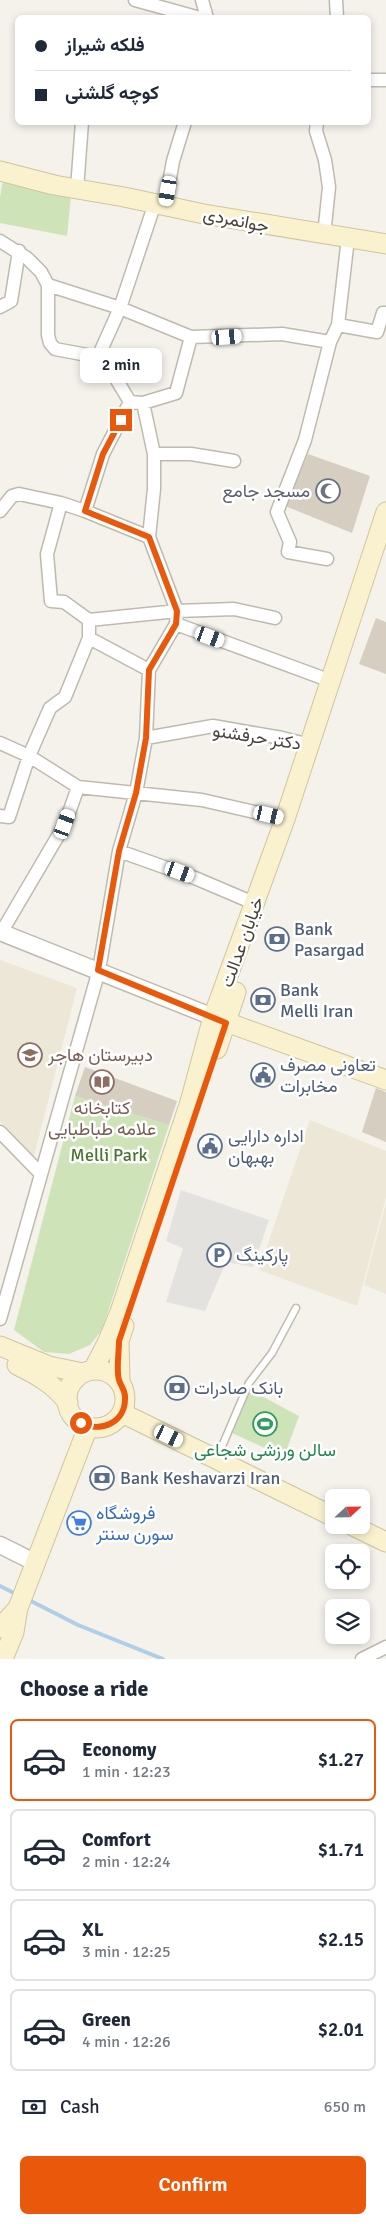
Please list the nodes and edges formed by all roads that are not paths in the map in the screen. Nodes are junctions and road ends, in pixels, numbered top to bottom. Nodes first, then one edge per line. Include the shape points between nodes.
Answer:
1 (135, 0) edge
2 (202, 0) edge
3 (336, 0) edge
4 (189, 15) edge
5 (206, 15) edge
6 (337, 15) edge
7 (371, 80) edge
8 (386, 80) edge
9 (82, 125) edge
10 (184, 125) edge
11 (317, 125) edge
12 (0, 171) edge
13 (76, 189) junction
14 (160, 204) junction
15 (324, 235) junction
16 (348, 238) junction
17 (0, 241) edge
18 (386, 244) edge
19 (19, 251) junction
20 (48, 286) junction
21 (0, 307) edge
22 (120, 308) junction
23 (386, 313) edge
24 (338, 325) junction
25 (191, 337) junction
26 (330, 342) junction
27 (98, 357) junction
28 (130, 402) junction
29 (143, 403) junction
30 (154, 454) junction
31 (234, 462) dead end
32 (61, 503) junction
33 (0, 510) edge
34 (85, 511) junction
35 (386, 512) edge
36 (149, 537) junction
37 (386, 550) edge
38 (327, 559) dead end
39 (177, 611) junction
40 (275, 618) dead end
41 (89, 620) junction
42 (176, 624) junction
43 (89, 638) junction
44 (149, 670) junction
45 (331, 681) junction
46 (146, 738) junction
47 (0, 743) edge
48 (310, 745) junction
49 (29, 756) junction
50 (78, 787) junction
51 (136, 793) junction
52 (0, 816) edge
53 (285, 819) junction
54 (119, 851) junction
55 (256, 904) junction
56 (1, 933) edge
57 (98, 970) junction
58 (220, 1020) junction
59 (386, 1080) edge
60 (0, 1132) edge
61 (41, 1174) junction
62 (296, 1308) dead end
63 (0, 1319) edge
64 (0, 1346) edge
65 (0, 1356) edge
66 (88, 1371) junction
67 (120, 1381) junction
68 (68, 1403) junction
69 (122, 1413) junction
70 (88, 1427) junction
71 (216, 1459) junction
72 (325, 1512) edge
73 (370, 1534) edge
74 (386, 1542) edge
75 (0, 1545) edge
76 (36, 1563) junction
77 (18, 1608) junction
78 (0, 1628) edge
79 (386, 1646) edge
80 (3, 1659) edge
81 (362, 1659) edge

1 - 4 street
2 - 5 street
3 - 6 street
7 - 8 street
9 - 13 street
10 - 14 street
11 - 15 street via 329,187
12 - 13 main road, جوانمردی
13 - 14 main road, جوانمردی
14 - 15 main road, جوانمردی
14 - 22 street
15 - 16 main road, جوانمردی
16 - 18 main road, جوانمردی
16 - 24 street
17 - 19 street
19 - 20 street via 41,272
19 - 21 street via 11,301
20 - 22 street
20 - 27 street via 50,343 55,349
22 - 25 street
22 - 27 street
23 - 24 street via 383,313 376,332
24 - 26 street
25 - 26 street via 282,334
25 - 29 street via 176,393
26 - 38 street via 305,440 277,512 290,542 288,552
27 - 28 street via 109,367
28 - 29 street
28 - 34 street via 103,454
29 - 30 street
30 - 31 street via 190,454
30 - 36 street
32 - 33 street via 19,494 12,496
32 - 34 street
32 - 41 street via 47,554 51,601 64,602
34 - 36 street
35 - 45 main road, خیابان عدالت
36 - 39 street
37 - 58 main road, خیابان عدالت
39 - 40 street via 234,609
39 - 41 street
39 - 42 street
41 - 43 street
42 - 44 street
42 - 45 street
43 - 44 street
43 - 49 street via 65,697 50,708
44 - 46 street
45 - 48 main road, خیابان عدالت
46 - 48 street, دکتر حرفشنو via 213,726
46 - 51 street
47 - 49 street
48 - 53 main road, خیابان عدالت
49 - 50 street
49 - 52 street via 9,817
50 - 51 street
50 - 56 street via 65,824
51 - 53 street via 202,800
51 - 54 street
53 - 55 main road, خیابان عدالت
54 - 55 street
54 - 57 street
55 - 58 main road, خیابان عدالت
56 - 57 street
57 - 58 street
57 - 61 street
58 - 59 main road
58 - 66 main road, خیابان عدالت via 123,1302 108,1341
58 - 67 main road, خیابان عدالت via 119,1341
60 - 61 street
61 - 63 street
62 - 71 lane via 272,1353 249,1384
64 - 66 main road via 49,1366
65 - 68 main road via 43,1379
66 - 67 main road via 108,1372
66 - 68 main road via 69,1389
67 - 69 main road via 126,1396
68 - 70 main road via 74,1418
69 - 70 main road via 108,1426
69 - 71 main road
70 - 76 main road
71 - 72 main road
73 - 74 main road
75 - 76 street
76 - 77 main road
77 - 78 main road
77 - 80 main road via 14,1632
79 - 81 street

